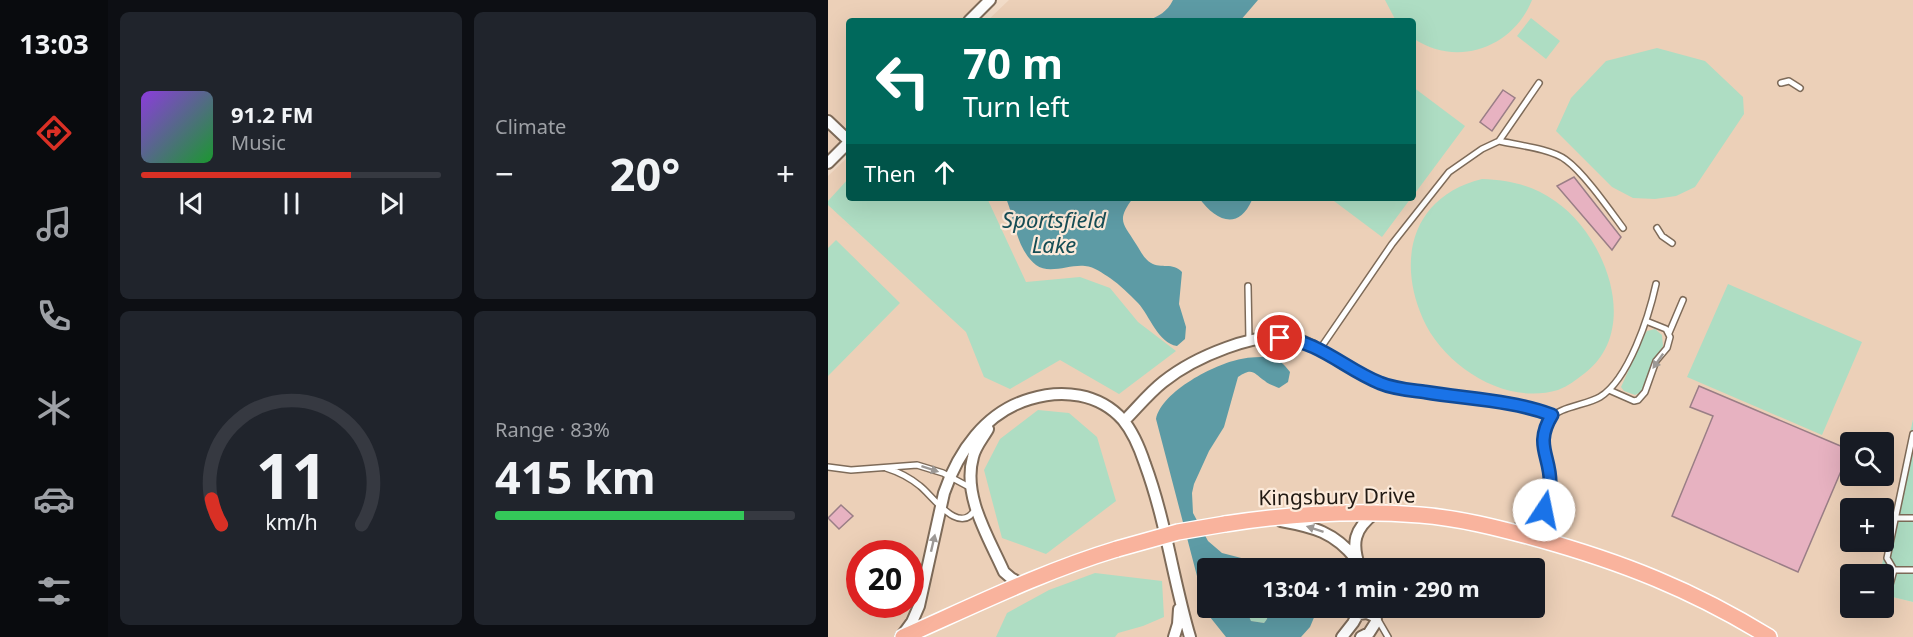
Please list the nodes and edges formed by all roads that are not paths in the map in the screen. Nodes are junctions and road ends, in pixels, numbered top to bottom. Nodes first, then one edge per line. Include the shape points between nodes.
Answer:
1 (990, 0) edge
2 (972, 18) edge
3 (1539, 83) dead end
4 (1781, 83) dead end
5 (1800, 88) dead end
6 (828, 121) edge
7 (846, 138) edge
8 (1499, 141) junction
9 (846, 144) edge
10 (828, 163) edge
11 (1623, 228) dead end
12 (1657, 228) dead end
13 (1672, 243) dead end
14 (1656, 284) dead end
15 (1248, 286) dead end
16 (1683, 300) dead end
17 (1646, 321) junction
18 (1669, 333) junction
19 (1249, 341) junction
20 (1317, 348) junction
21 (1609, 390) junction
22 (1007, 409) junction
23 (1552, 415) junction
24 (1124, 421) junction
25 (1913, 434) edge
26 (828, 467) edge
27 (885, 467) junction
28 (950, 477) junction
29 (1550, 487) junction
30 (971, 488) junction
31 (976, 507) junction
32 (941, 509) junction
33 (1376, 513) junction
34 (1264, 518) junction
35 (1895, 518) junction
36 (1913, 518) edge
37 (1485, 526) junction
38 (1552, 543) junction
39 (1354, 558) edge
40 (1358, 558) edge
41 (1890, 564) edge
42 (1894, 570) edge
43 (1913, 570) edge
44 (1023, 585) junction
45 (1179, 600) junction
46 (1355, 618) edge
47 (1361, 618) edge
48 (1376, 618) edge
49 (1378, 618) edge
50 (1369, 636) edge
51 (902, 637) edge
52 (1174, 637) edge
53 (1190, 637) edge
54 (1342, 637) edge
55 (1388, 637) edge
56 (1769, 637) edge

1 - 2 street
3 - 8 lane
4 - 5 lane via 1789,81
6 - 7 street
8 - 11 lane via 1566,159
8 - 20 lane via 1449,172
9 - 10 street
12 - 13 lane
14 - 17 lane
15 - 19 lane
16 - 18 lane
17 - 18 lane
17 - 21 lane via 1623,372
18 -> 21 lane via 1670,342 1656,361 1645,392 1638,400
19 - 20 street via 1295,339
19 - 24 street via 1177,372
20 - 23 lane via 1381,384 1532,408
21 - 23 lane
22 - 24 street via 1029,399 1075,394 1105,405
22 - 28 street via 987,421
22 - 30 street via 990,427 974,454
23 - 29 lane via 1543,441
24 - 45 street via 1139,447 1159,505
25 - 35 lane
26 - 27 lane
27 -> 28 lane via 918,465
27 - 32 lane via 917,483
28 - 30 lane
28 - 32 street
29 - 37 lane via 1541,519 1535,526
29 - 38 lane via 1545,528
30 - 31 street
31 - 32 lane via 967,517 950,515
31 - 44 street via 1004,572
51 -> 32 street via 919,606
33 - 34 main road, Kingsbury Drive
33 - 37 main road, Kingsbury Drive via 1421,515
33 - 40 street via 1358,530
39 -> 34 street via 1349,549 1327,533
34 - 44 main road, Kingsbury Drive, bridge via 1178,532 1091,557
35 - 36 lane
35 - 41 lane via 1887,558
37 - 38 main road, Kingsbury Drive
38 - 56 main road, Kingsbury Drive via 1616,562 1669,584
42 - 43 lane
44 - 51 main road, Kingsbury Drive
45 - 52 street
45 - 53 street
46 - 54 street
47 - 50 street
48 - 50 street
49 - 55 lane

